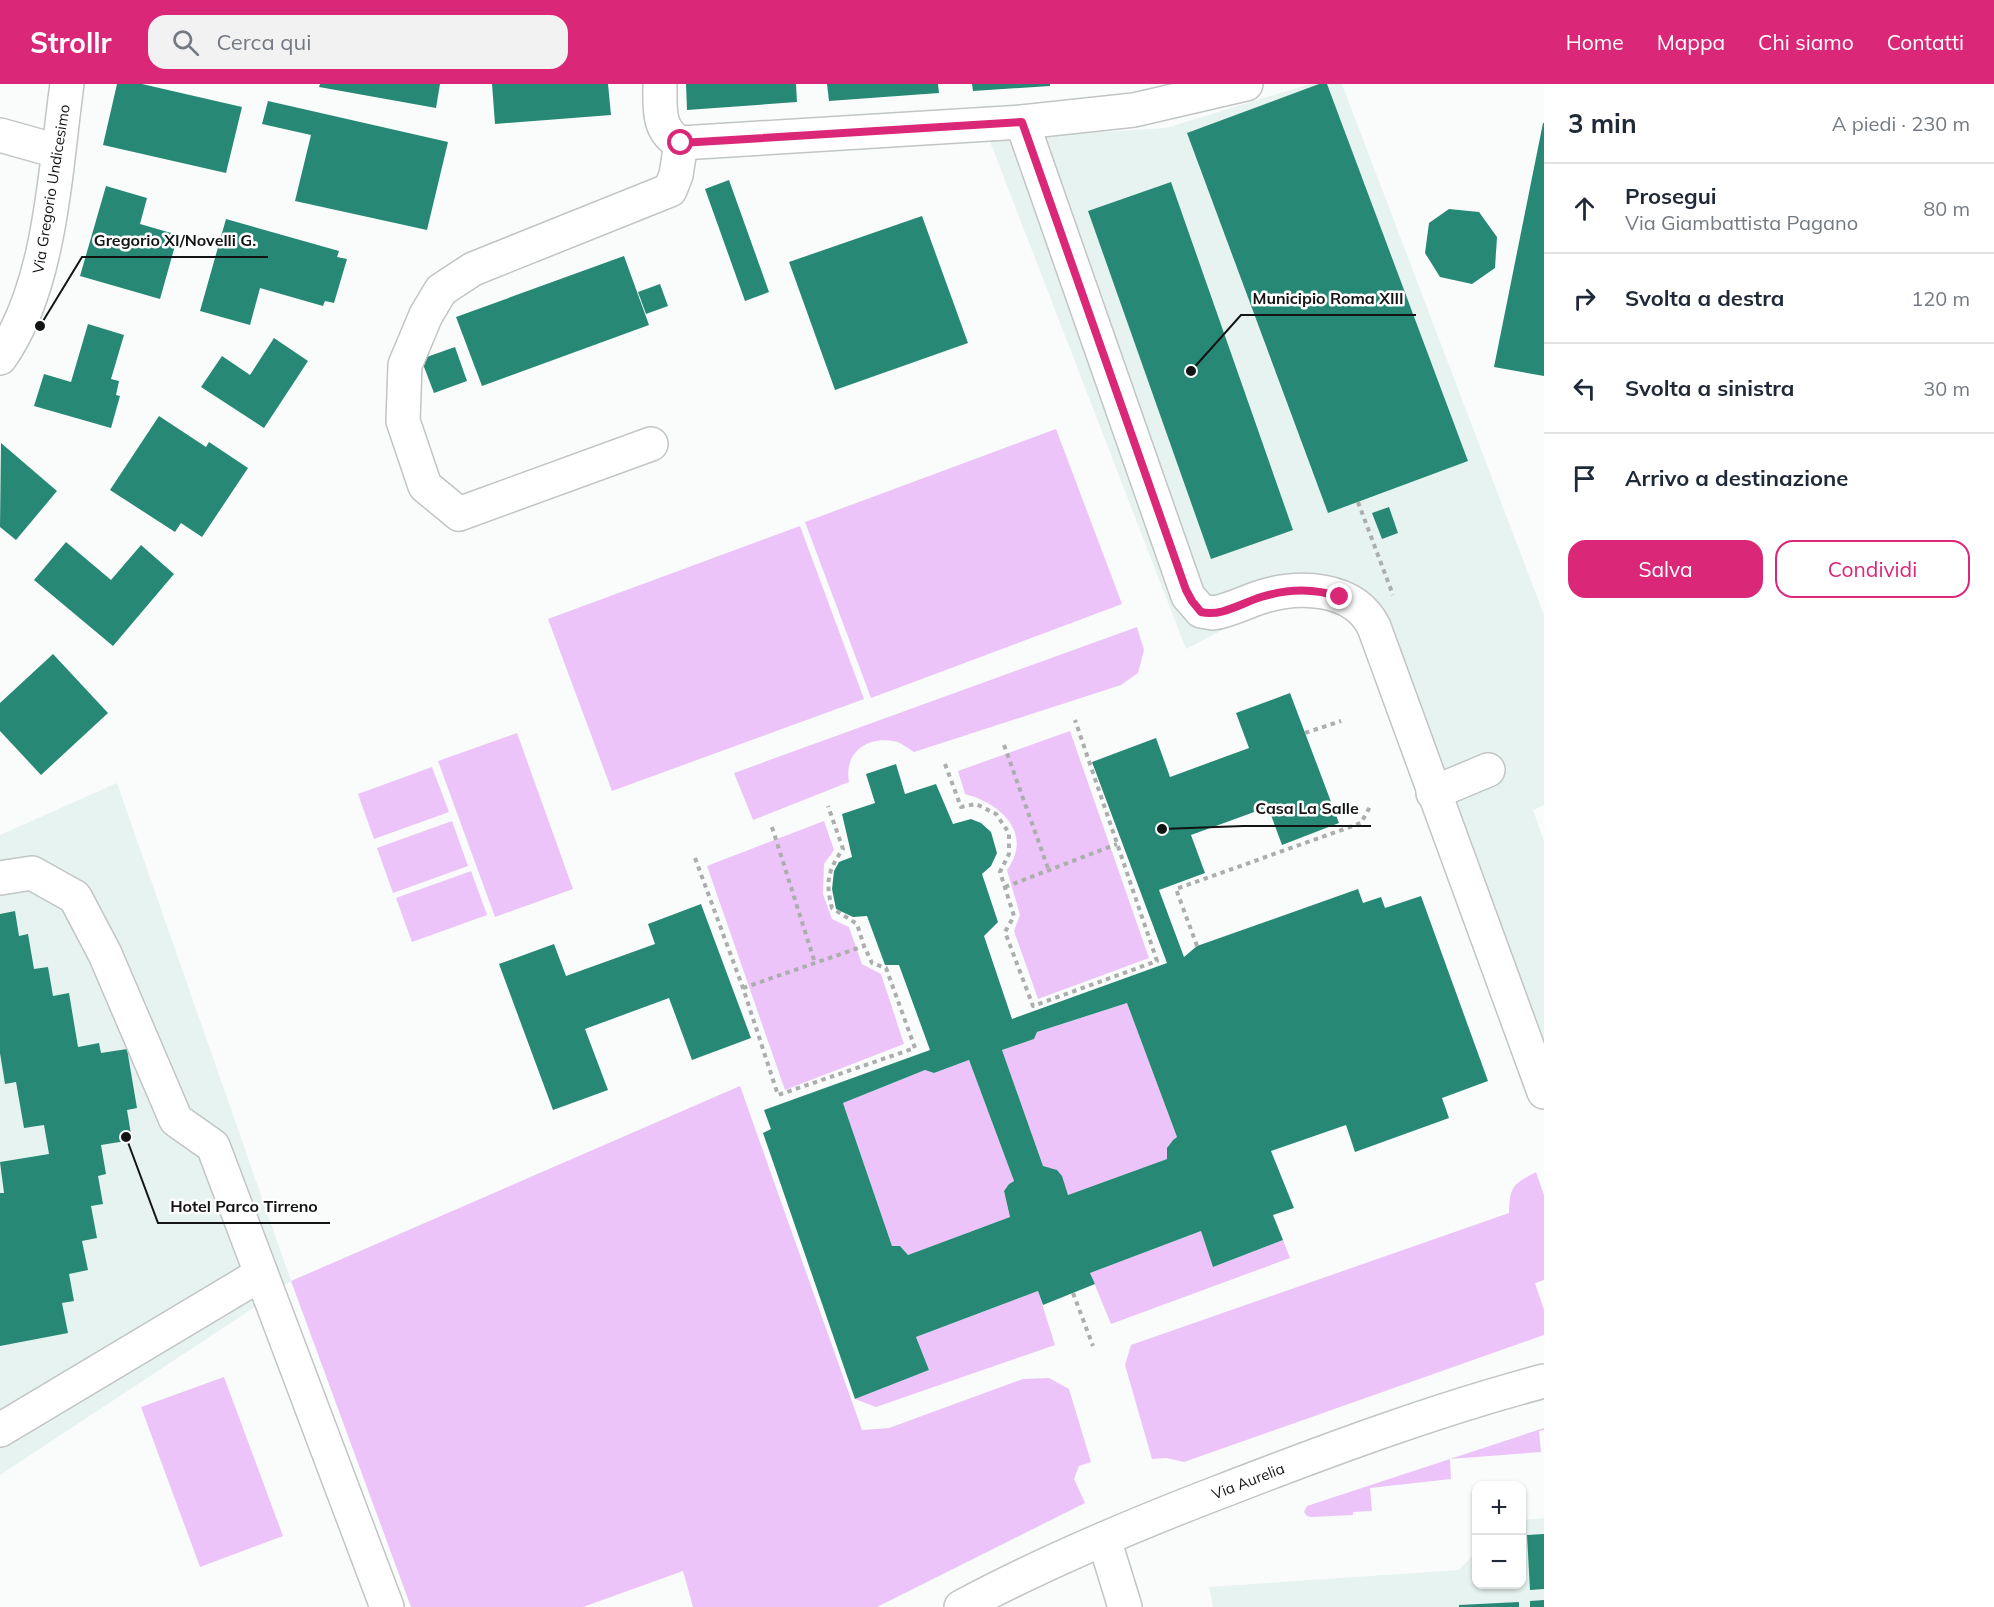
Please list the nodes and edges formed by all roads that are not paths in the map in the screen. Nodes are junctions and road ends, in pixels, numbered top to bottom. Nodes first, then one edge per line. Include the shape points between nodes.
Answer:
1 (67, 84) edge
2 (660, 84) edge
3 (1246, 84) edge
4 (1132, 97) edge
5 (1022, 122) junction
6 (0, 135) edge
7 (681, 143) junction
8 (57, 151) junction
9 (0, 358) edge
10 (651, 444) dead end
11 (1488, 770) dead end
12 (1433, 793) junction
13 (0, 878) edge
14 (1544, 1092) edge
15 (261, 1274) junction
16 (1544, 1381) edge
17 (0, 1430) edge
18 (1104, 1539) junction
19 (387, 1607) edge
20 (962, 1607) edge
21 (1125, 1607) edge

1 - 8 street, Via Gregorio Undicesimo
2 - 7 street via 663,124 672,139
3 - 4 street
4 - 5 street
5 - 7 street
5 - 12 street via 1192,601 1201,612 1213,613 1271,594 1308,590 1333,594 1356,606 1374,627
6 - 8 street
7 - 10 street via 670,190 472,269 441,290 405,365 404,421 425,486 459,514
8 - 9 street, Via Gregorio Undicesimo via 37,279 17,329
11 - 12 street
12 - 14 street
13 - 15 street via 32,873 75,897 105,954 176,1120 213,1146
15 - 17 street
15 - 19 street
16 - 18 street, Via Aurelia via 1343,1445
18 - 20 street, Via Aurelia
18 - 21 street

